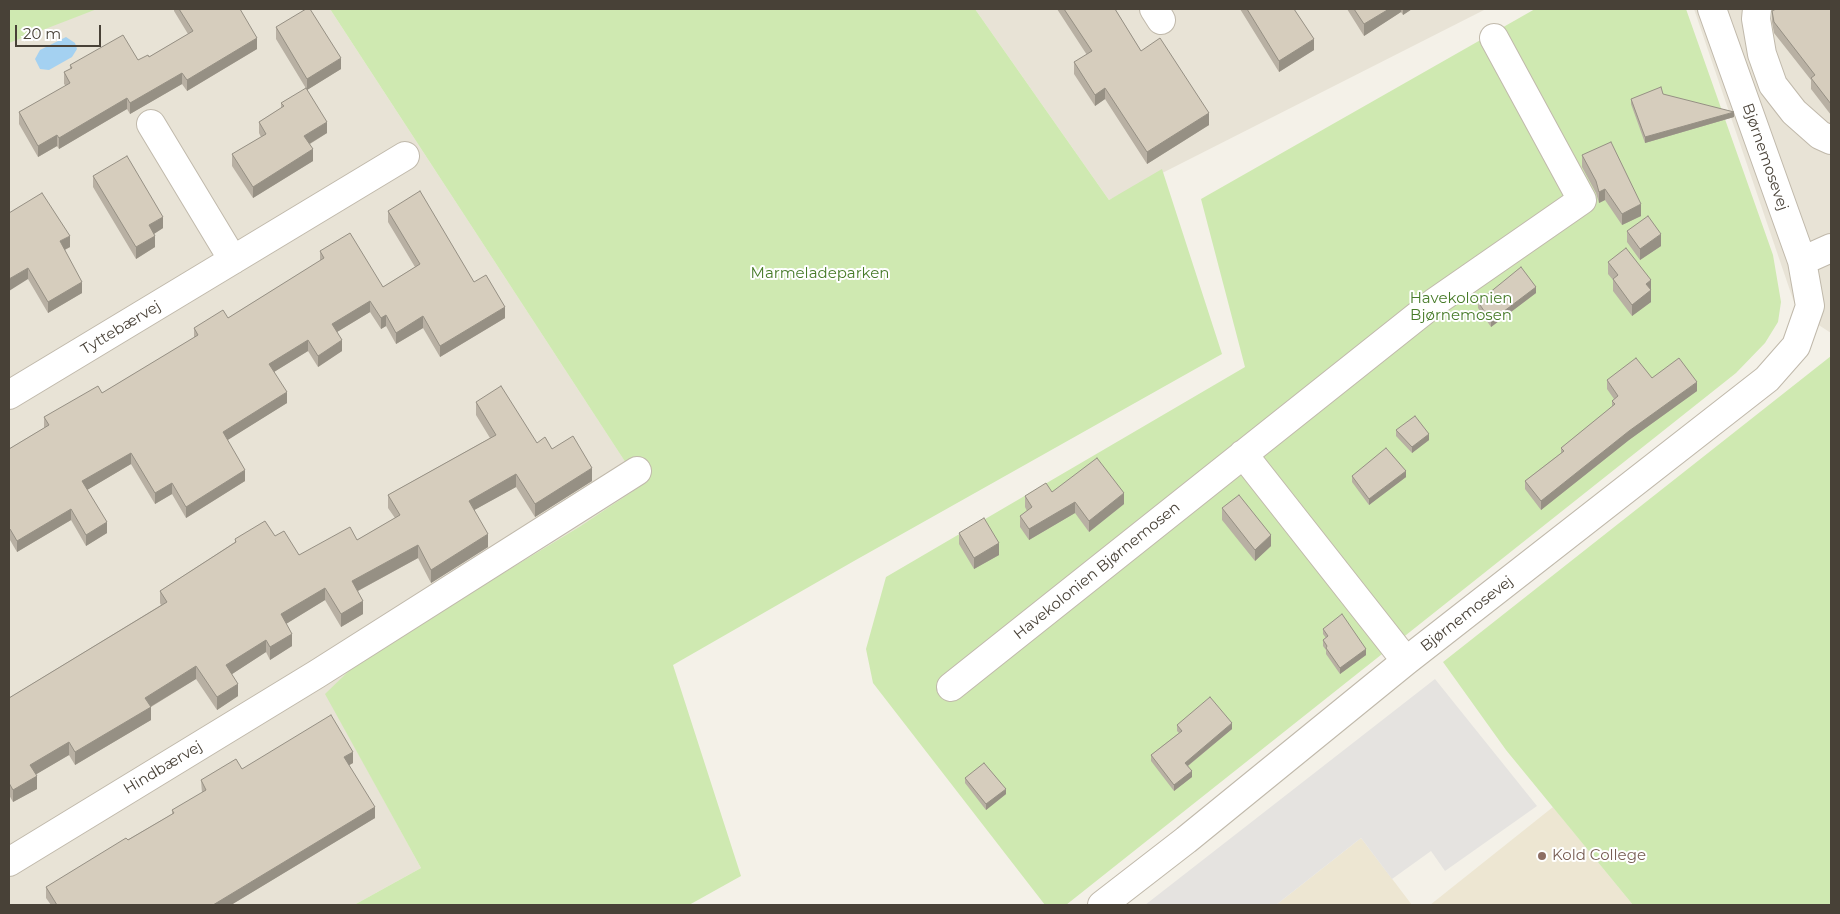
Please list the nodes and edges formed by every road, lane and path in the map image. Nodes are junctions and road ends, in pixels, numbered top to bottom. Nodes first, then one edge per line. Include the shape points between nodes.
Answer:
1 (1712, 9) edge
2 (1757, 9) edge
3 (1494, 38) dead end
4 (151, 124) dead end
5 (1831, 140) edge
6 (405, 156) dead end
7 (1831, 248) edge
8 (232, 260) junction
9 (1802, 261) junction
10 (1820, 310) edge
11 (9, 395) edge
12 (1243, 454) junction
13 (637, 472) dead end
14 (1406, 661) junction
15 (951, 687) dead end
16 (9, 862) edge
17 (1102, 905) edge

1 - 9 street, Bjørnemosevej
2 - 5 street via 1762,54 1773,84 1794,112
3 - 12 street, Havekolonien Bjørnemosen via 1582,200 1435,302
4 - 8 street
6 - 8 street, Tyttebærvej
7 - 9 street
8 - 11 street, Tyttebærvej
9 - 10 street, Bjørnemosevej
10 - 14 street, Bjørnemosevej via 1796,346 1767,379
12 - 14 street
12 - 15 street, Havekolonien Bjørnemosen
13 - 16 street, Hindbærvej via 317,674
14 - 17 street, Bjørnemosevej

